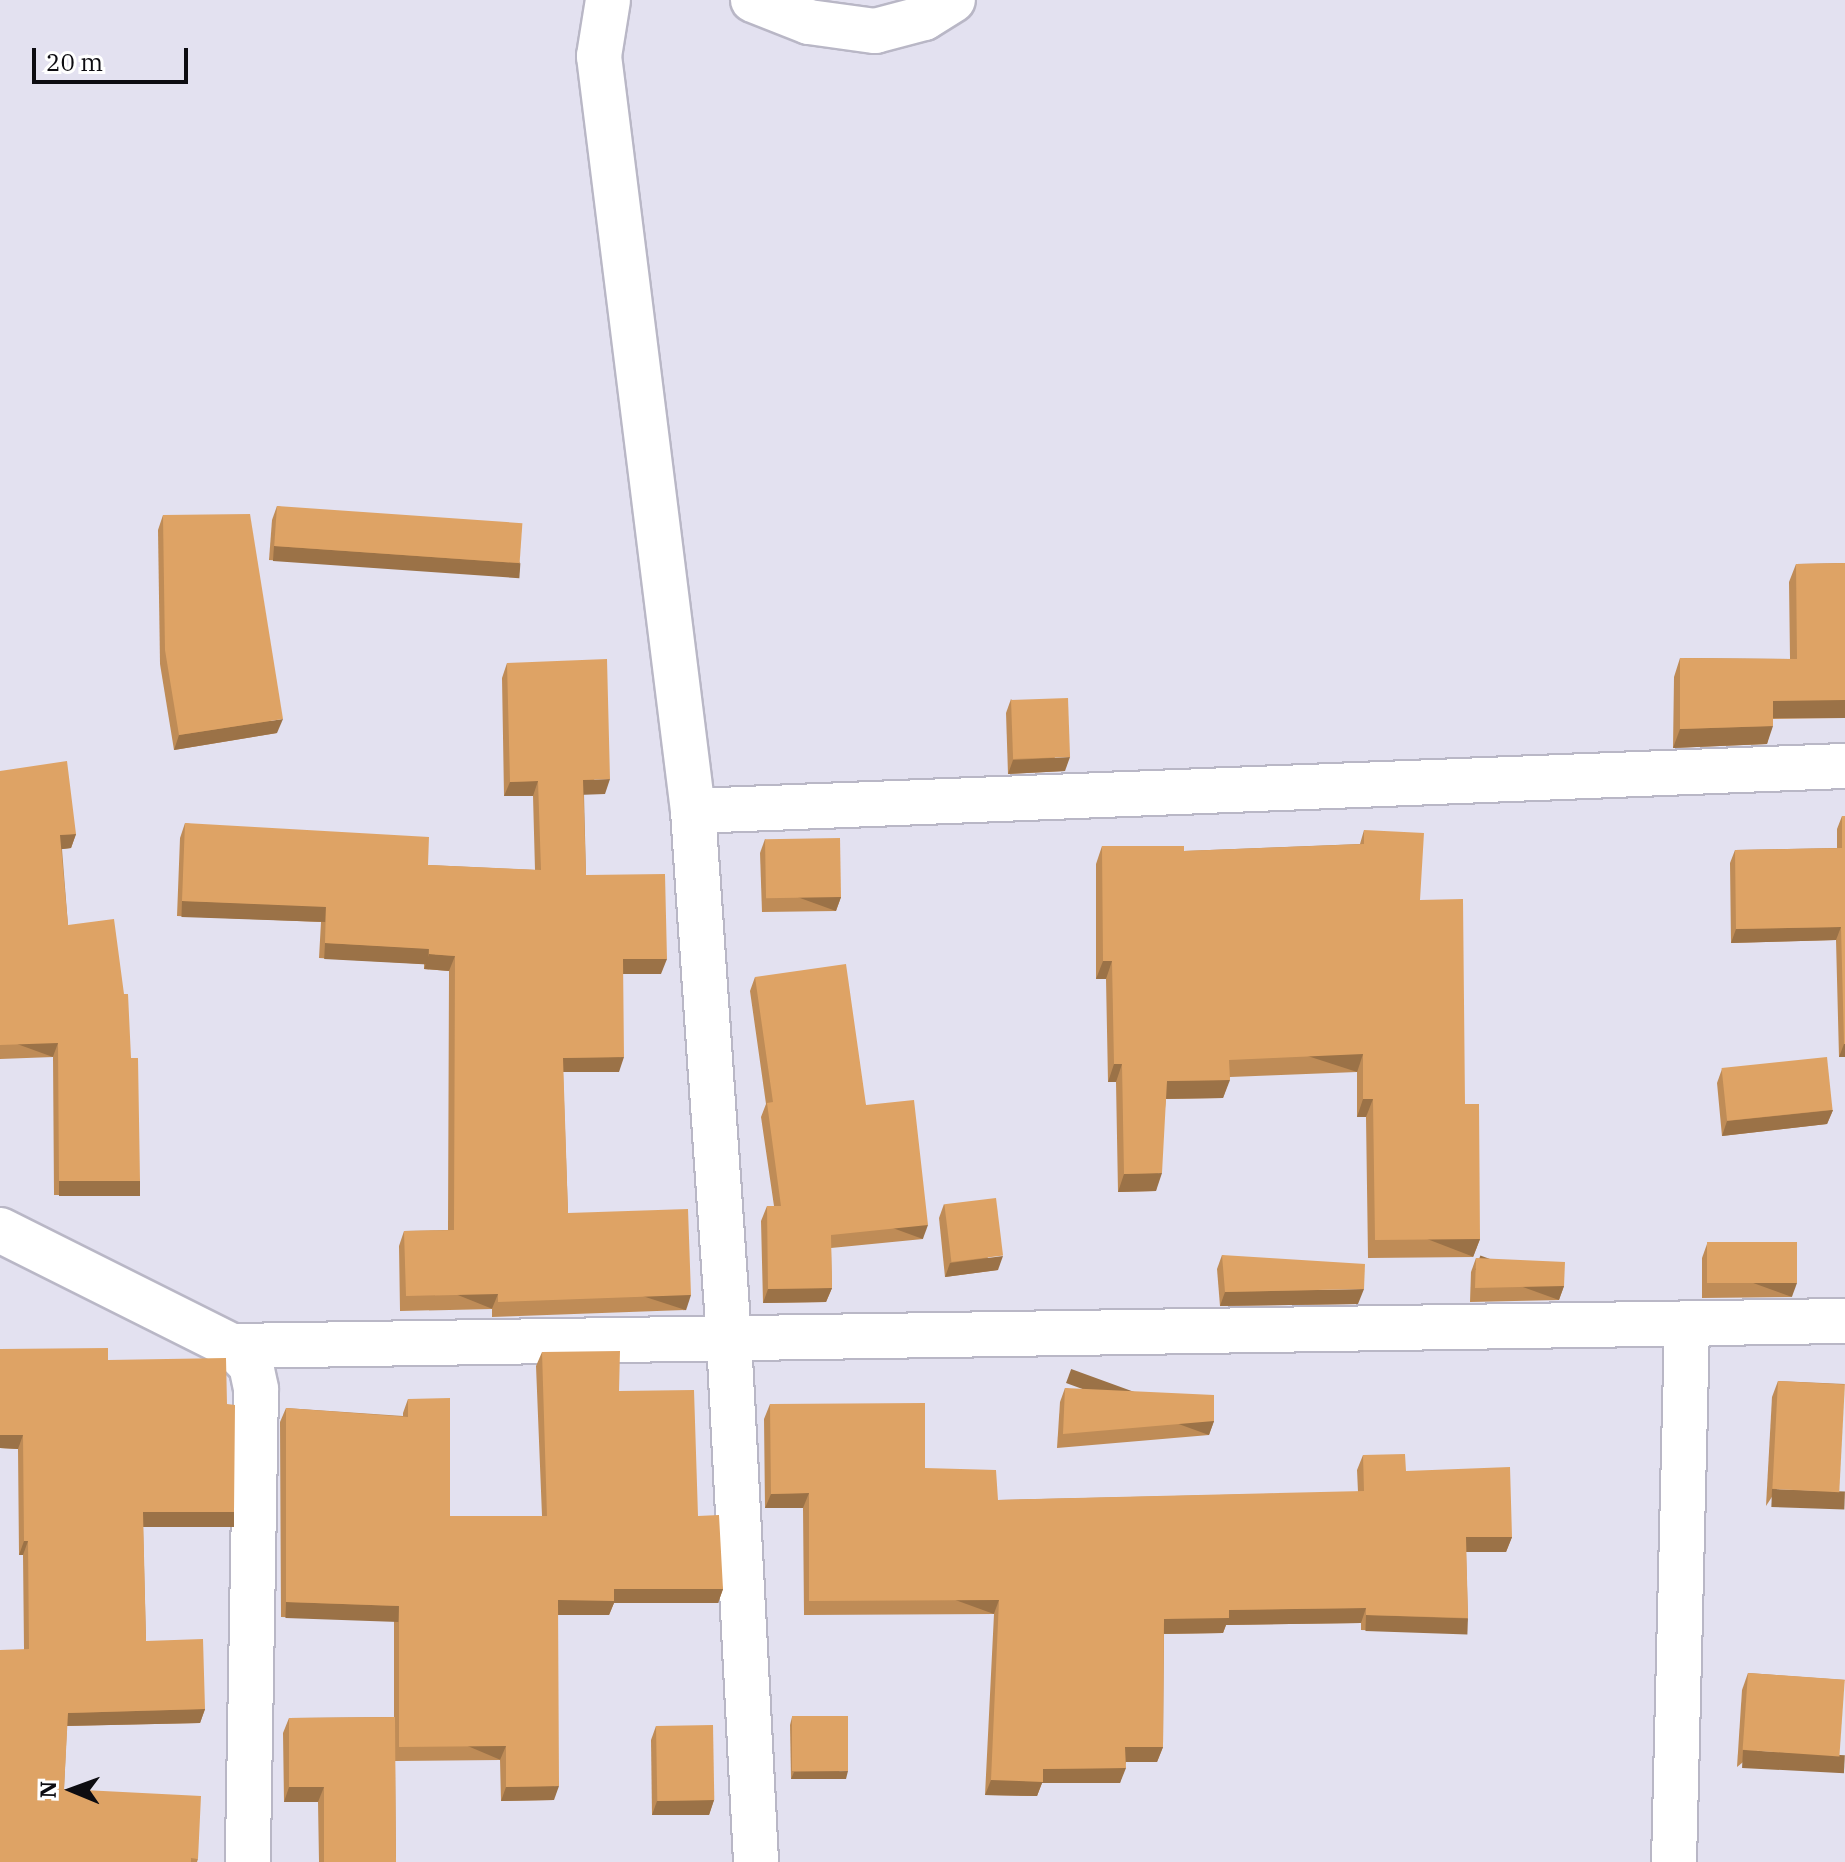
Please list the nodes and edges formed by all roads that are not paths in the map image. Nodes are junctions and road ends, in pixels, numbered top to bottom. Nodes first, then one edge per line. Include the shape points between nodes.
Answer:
1 (608, 0) edge
2 (753, 0) edge
3 (953, 0) edge
4 (1845, 766) edge
5 (693, 811) junction
6 (0, 1230) edge
7 (1845, 1321) edge
8 (1687, 1327) junction
9 (729, 1339) junction
10 (232, 1346) junction
11 (248, 1862) edge
12 (756, 1862) edge
13 (1674, 1862) edge

1 - 5 street via 599,56
2 - 3 street via 809,22 875,31 924,18
4 - 5 street
5 - 9 street
6 - 10 street
7 - 8 street
8 - 9 street
8 - 13 street
9 - 10 street
9 - 12 street
10 - 11 street via 251,1365 256,1389

